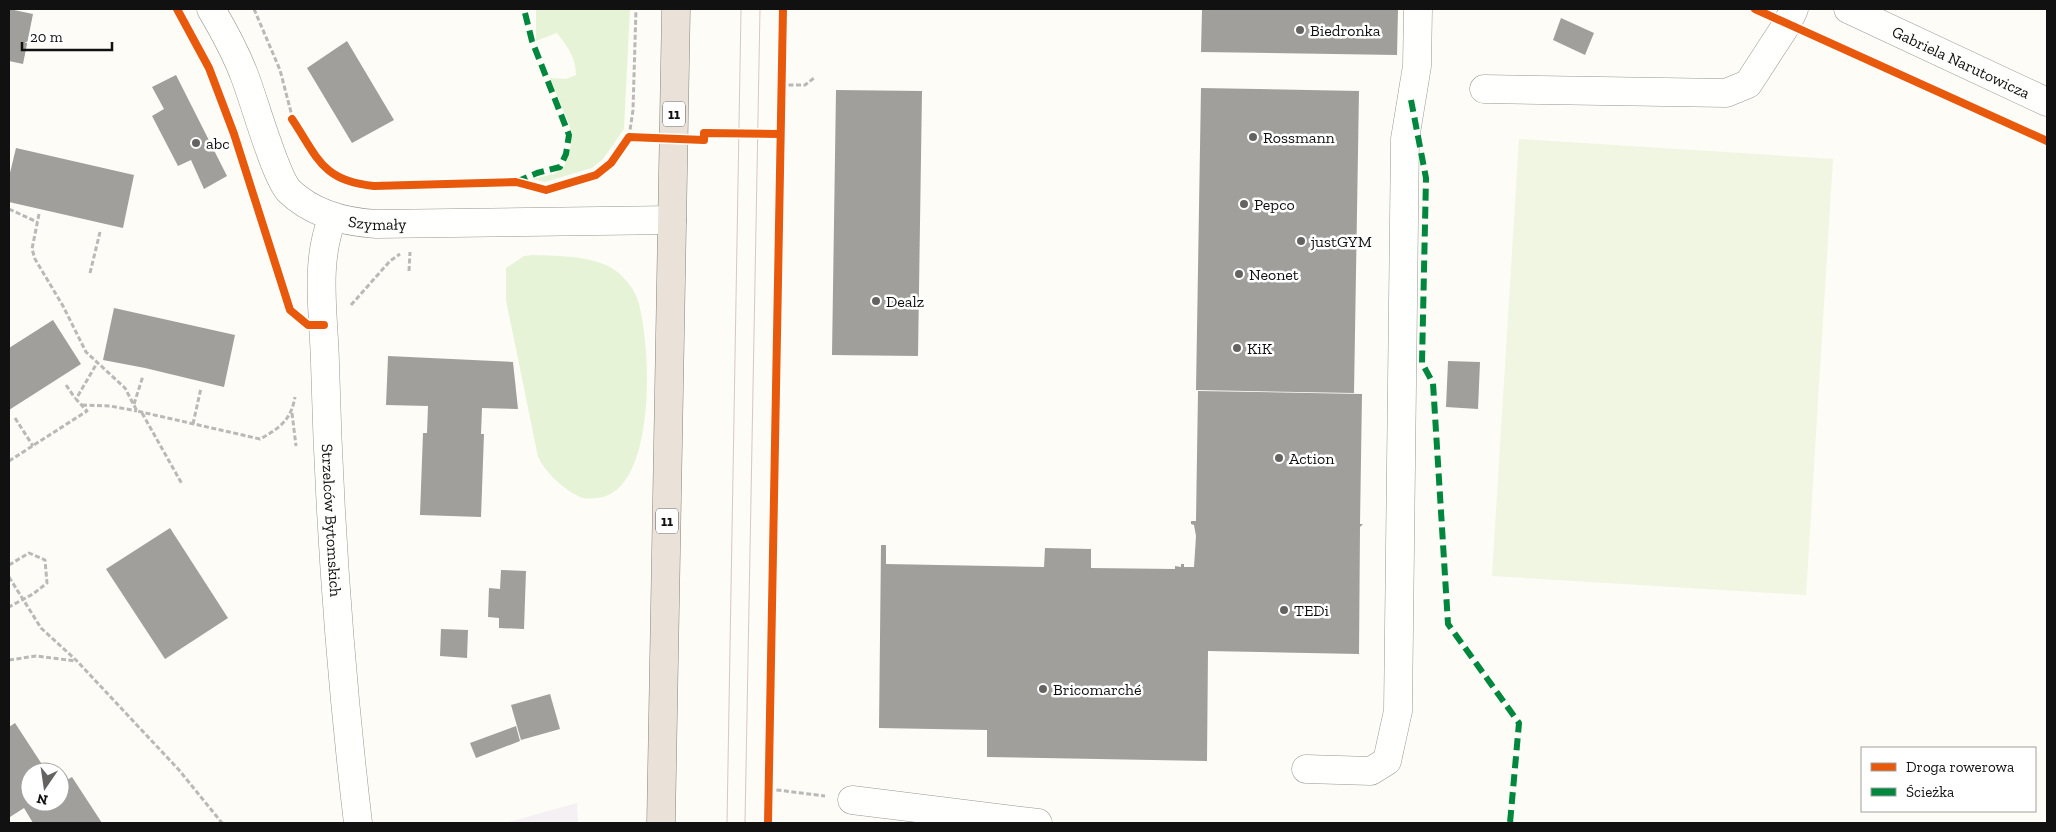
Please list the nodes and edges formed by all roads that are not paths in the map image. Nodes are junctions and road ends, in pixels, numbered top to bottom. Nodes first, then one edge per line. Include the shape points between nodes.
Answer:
1 (211, 9) edge
2 (676, 9) edge
3 (1418, 9) edge
4 (1794, 9) edge
5 (1848, 9) edge
6 (1484, 89) dead end
7 (2047, 102) edge
8 (333, 217) junction
9 (672, 220) junction
10 (1306, 769) dead end
11 (852, 800) road end
12 (358, 823) edge
13 (662, 823) edge
14 (1038, 823) edge

1 - 8 street, Szymały via 233,47 288,189 309,206
2 - 9 highway, 11
3 - 10 street via 1417,66 1404,138 1398,711 1387,761 1371,771
4 - 6 street via 1748,84 1726,93
5 - 7 street, Gabriela Narutowicza
8 - 9 street, Szymały via 376,224
8 - 12 street, Strzelców Bytomskich via 326,235 322,264 327,440 347,732
9 - 13 highway, 11
11 - 14 street

